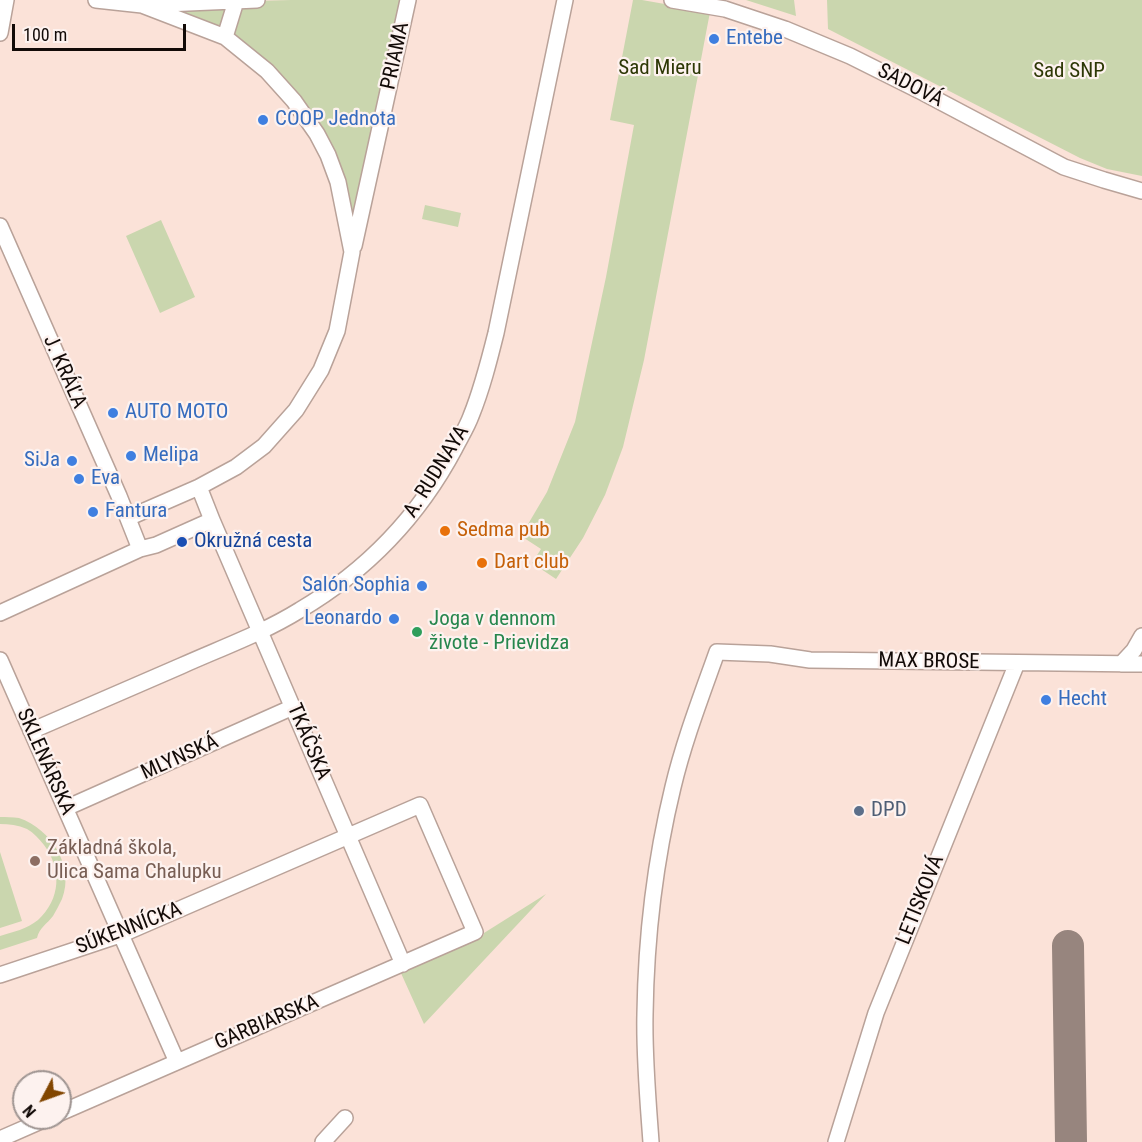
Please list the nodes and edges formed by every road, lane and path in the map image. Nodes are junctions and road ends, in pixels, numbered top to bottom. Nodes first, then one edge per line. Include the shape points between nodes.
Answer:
1 (6, 0) edge
2 (96, 0) edge
3 (257, 0) edge
4 (408, 0) edge
5 (565, 0) edge
6 (672, 0) edge
7 (236, 1) edge
8 (142, 5) junction
9 (0, 33) edge
10 (225, 37) junction
11 (1142, 190) edge
12 (0, 226) edge
13 (352, 252) junction
14 (199, 487) junction
15 (128, 518) junction
16 (212, 520) junction
17 (140, 549) junction
18 (0, 613) edge
19 (260, 631) junction
20 (1142, 636) edge
21 (0, 660) edge
22 (1017, 663) junction
23 (1120, 664) junction
24 (1142, 664) edge
25 (293, 707) junction
26 (31, 731) junction
27 (66, 808) junction
28 (348, 837) junction
29 (475, 932) joint
30 (120, 935) junction
31 (403, 964) junction
32 (0, 975) edge
33 (177, 1062) junction
34 (72, 1108) edge
35 (345, 1118) dead end
36 (21, 1130) edge
37 (0, 1139) edge
38 (323, 1142) edge
39 (651, 1142) edge
40 (836, 1142) edge

1 - 9 street
2 - 8 street
3 - 7 street
4 - 13 street, PRIAMA
5 - 19 street, A. RUDNAYA via 496,333 471,418 429,492 388,542 341,584
6 - 11 street, SADOVÁ via 725,9 785,29 850,56 1064,167
7 - 8 street
7 - 10 street
8 - 10 street
10 - 13 street via 267,71 294,100 317,134 338,182
12 - 15 street, J. KRÁĽA
13 - 14 street via 337,331 321,370 297,410 253,455
14 - 15 street
14 - 16 street, TKÁČSKA
15 - 17 street, J. KRÁĽA
16 - 17 street
16 - 19 street, TKÁČSKA
17 - 18 street
19 - 25 street, TKÁČSKA
19 - 26 street, A. RUDNAYA
20 - 23 street
21 - 26 street, SKLENÁRSKA
22 - 23 street, MAX BROSE
22 - 39 street, MAX BROSE via 810,660 717,652 673,788 654,884 645,1016
22 - 40 street, LETISKOVÁ via 876,1013
23 - 24 street, MAX BROSE
25 - 27 street, MLYNSKÁ
25 - 28 street, TKÁČSKA
26 - 27 street, SKLENÁRSKA
27 - 30 street, SKLENÁRSKA
28 - 29 street, SÚKENNÍCKA via 420,805
28 - 30 street, SÚKENNÍCKA
28 - 31 street, TKÁČSKA
29 - 31 street, GARBIARSKA
30 - 32 street, SÚKENNÍCKA
30 - 33 street, SKLENÁRSKA
31 - 33 street, GARBIARSKA
33 - 34 street, GARBIARSKA
35 - 38 street
36 - 37 street

